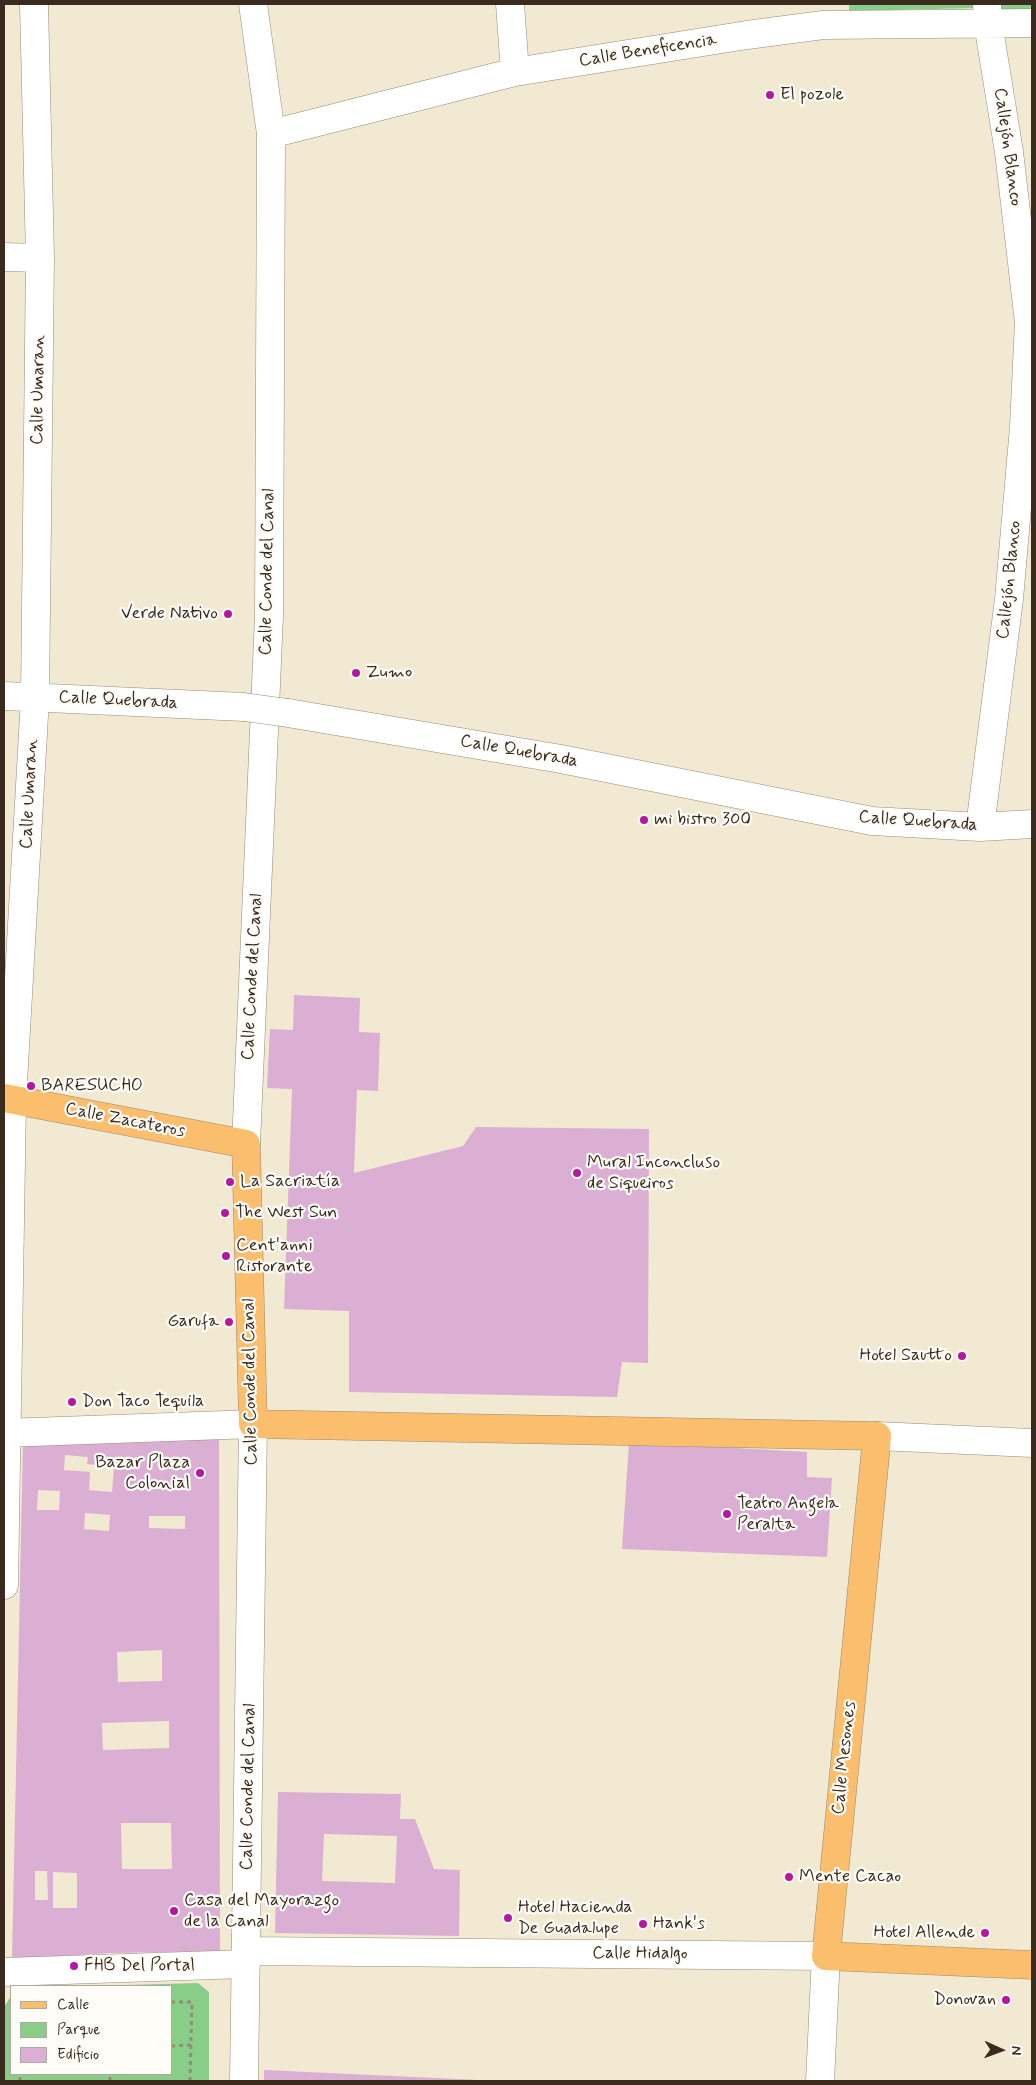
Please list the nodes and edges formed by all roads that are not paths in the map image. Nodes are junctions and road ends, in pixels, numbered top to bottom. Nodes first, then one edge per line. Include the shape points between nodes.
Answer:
1 (34, 4) edge
2 (253, 4) edge
3 (510, 4) edge
4 (988, 13) edge
5 (822, 14) edge
6 (1032, 23) edge
7 (515, 72) junction
8 (271, 134) junction
9 (4, 257) edge
10 (40, 258) junction
11 (4, 696) edge
12 (35, 698) junction
13 (1032, 824) edge
14 (980, 828) junction
15 (8, 1099) edge
16 (246, 1144) junction
17 (253, 1424) junction
18 (6, 1433) edge
19 (877, 1436) junction
20 (1032, 1443) edge
21 (4, 1585) edge
22 (826, 1956) junction
23 (247, 1957) junction
24 (1032, 1965) edge
25 (4, 1972) edge
26 (244, 2081) edge
27 (820, 2081) edge

1 - 10 street, Calle Umaran
2 - 8 street, Calle Conde del Canal
3 - 7 street
4 - 5 street, Calle Beneficencia
4 - 6 street, Calle Beneficencia
4 - 14 street, Callejón Blanco via 1009,152 1028,322 1024,427 1009,598
5 - 7 street, Calle Beneficencia
7 - 8 street, Calle Beneficencia
8 - 16 street, Calle Conde del Canal via 269,616
9 - 10 street
10 - 12 street, Calle Umaran
11 - 12 street, Calle Quebrada
12 - 14 street, Calle Quebrada, bridge via 244,707 288,713 561,759 872,821
12 - 15 street, Calle Umaran
13 - 14 street, Calle Quebrada
15 - 16 main road, Calle Zacateros
15 - 18 street, Calle Umaran
16 - 17 main road, Calle Conde del Canal
17 - 18 street
17 - 19 main road
17 - 23 street, Calle Conde del Canal
18 - 21 street, Calle Umaran
19 - 20 street
19 - 22 main road, Calle Mesones
22 - 23 street, Calle Hidalgo
22 - 24 main road, Calle Hidalgo
22 - 27 street, Calle Mesones
23 - 25 street, Calle Hidalgo
23 - 26 street, Calle Conde del Canal

